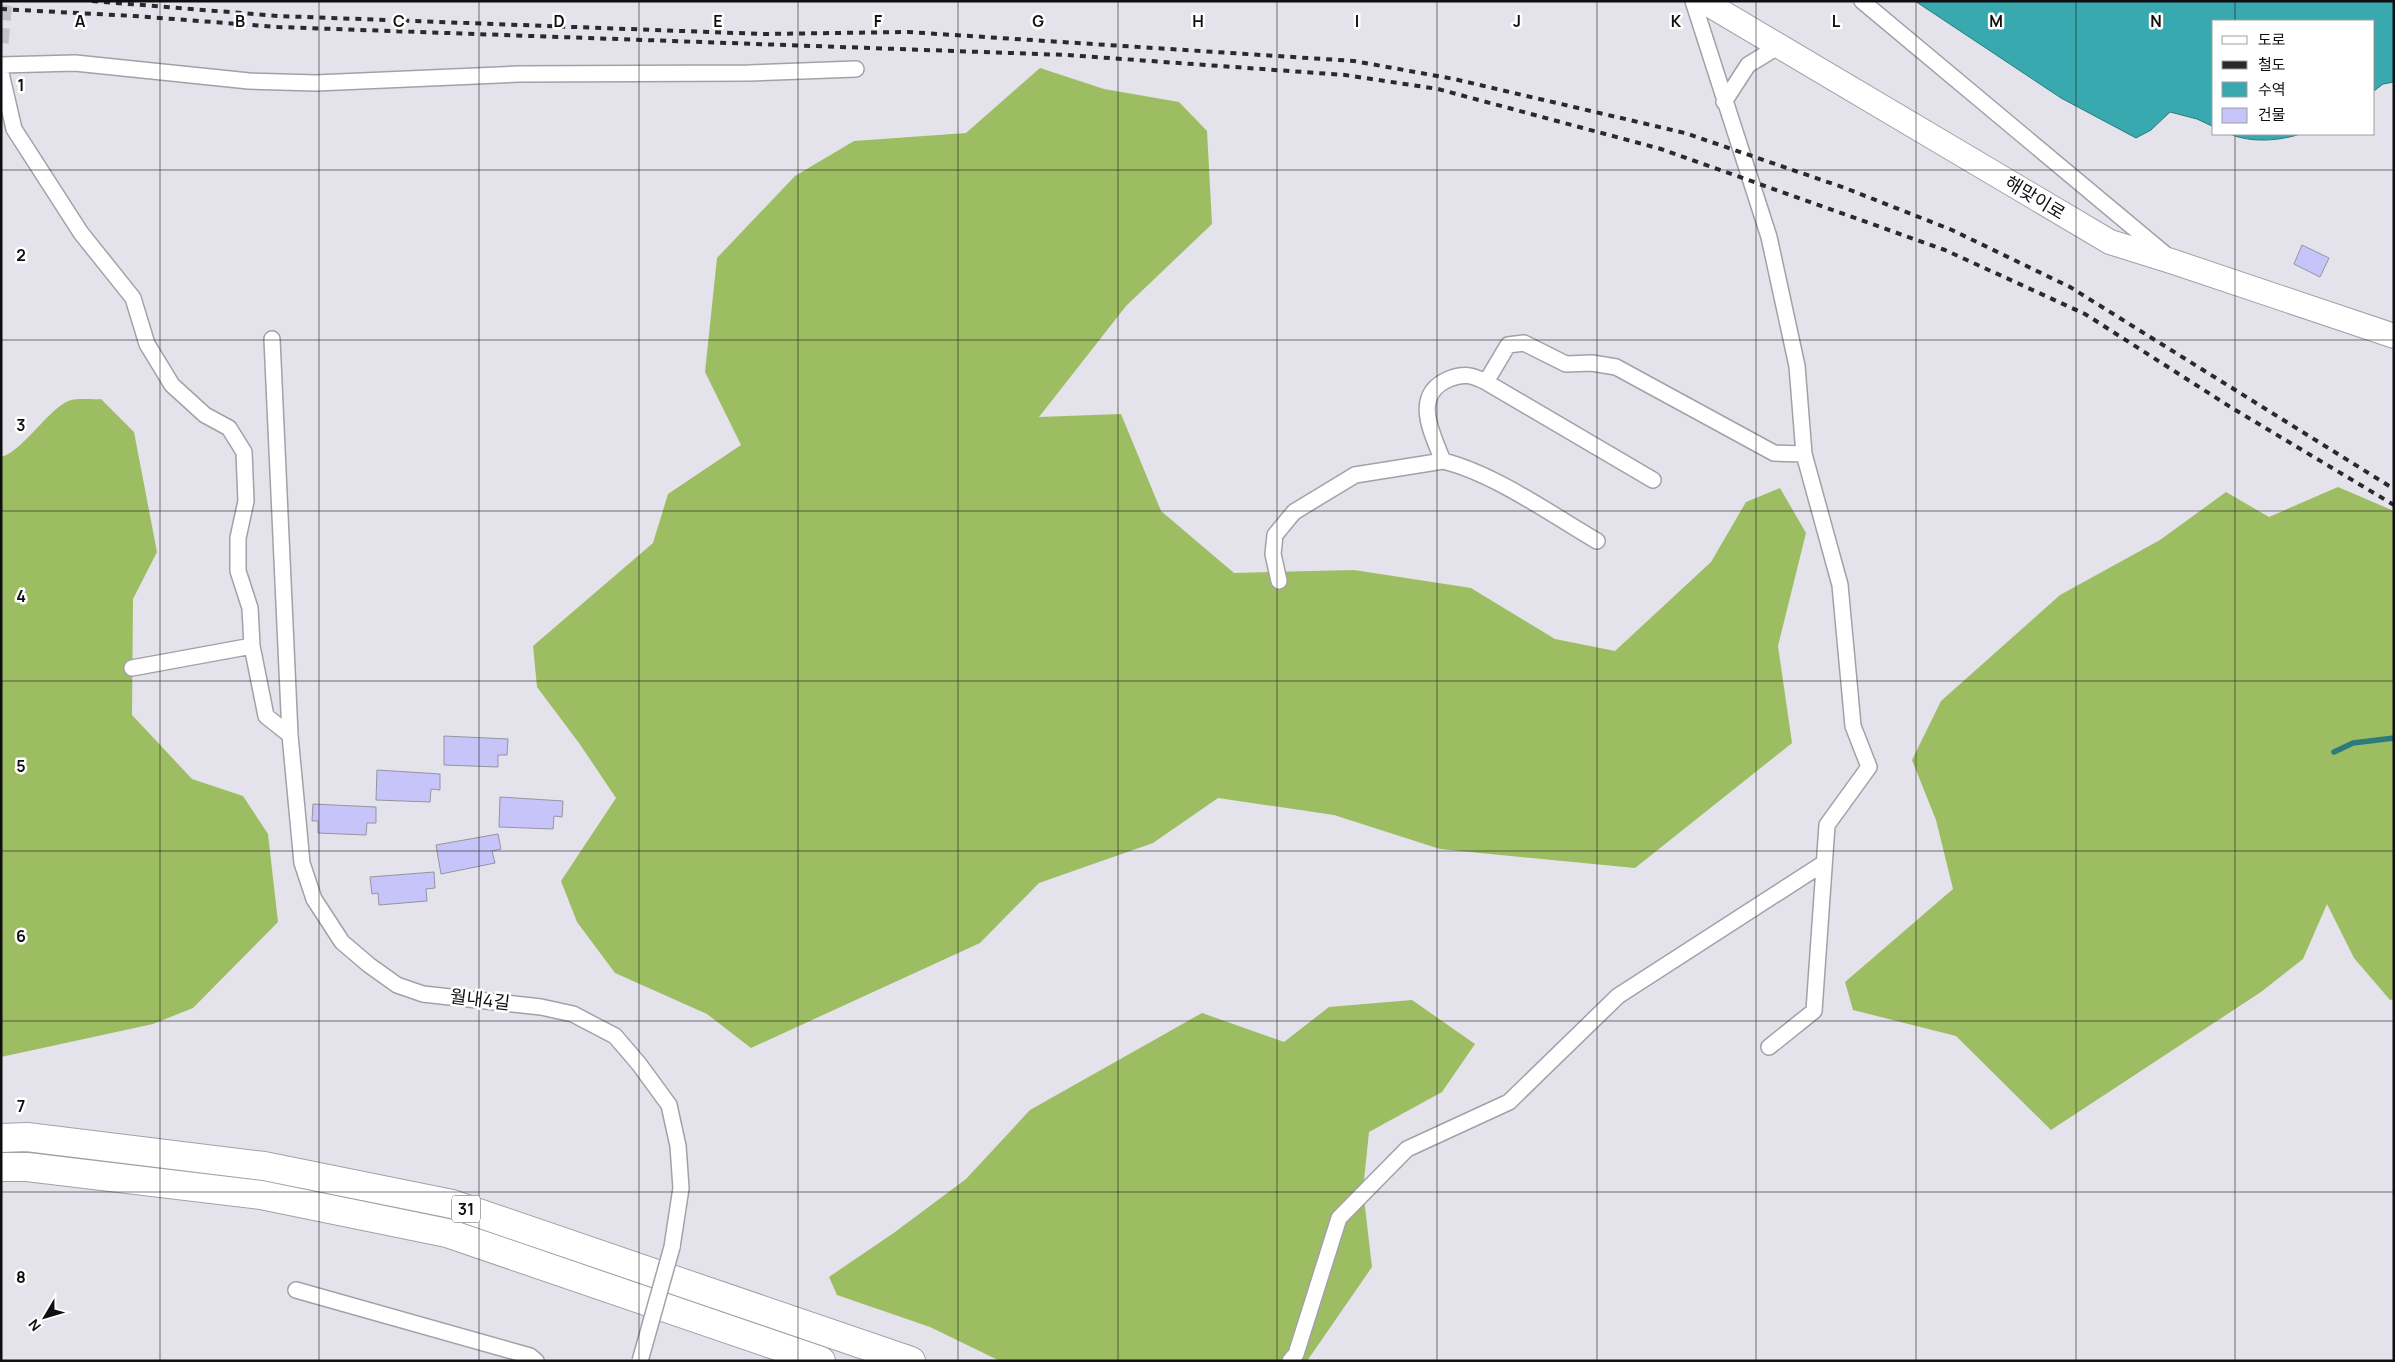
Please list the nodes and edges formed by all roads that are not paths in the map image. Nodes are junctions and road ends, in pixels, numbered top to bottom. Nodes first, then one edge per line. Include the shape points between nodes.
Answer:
1 (1692, 1) edge
2 (1703, 1) edge
3 (1862, 1) edge
4 (1779, 46) junction
5 (1, 65) edge
6 (856, 69) dead end
7 (1, 73) edge
8 (1724, 102) junction
9 (2174, 262) junction
10 (2394, 336) edge
11 (272, 339) dead end
12 (1486, 382) junction
13 (1804, 454) junction
14 (1443, 461) junction
15 (1653, 480) dead end
16 (1597, 541) dead end
17 (1279, 581) dead end
18 (252, 646) junction
19 (132, 668) dead end
20 (290, 735) junction
21 (1824, 863) junction
22 (1769, 1047) dead end
23 (1, 1138) edge
24 (1, 1167) edge
25 (296, 1290) dead end
26 (536, 1361) edge
27 (640, 1361) edge
28 (821, 1361) edge
29 (911, 1361) edge
30 (1290, 1361) edge

1 - 8 street
2 - 4 main road, 해맞이로
3 - 9 street
4 - 8 street via 1748,65
4 - 9 main road, 해맞이로 via 2110,242
5 - 6 street via 75,63 248,81 316,83 520,74
7 - 18 street via 14,129 81,233 132,298 147,344 172,385 206,415 229,428 244,452 246,501 238,538 238,571 250,608
8 - 13 street via 1769,237 1797,366
9 - 10 main road, 해맞이로
11 - 20 street, 월내4길
12 - 13 street via 1508,345 1524,343 1566,364 1592,363 1616,367 1774,453
12 - 14 street via 1463,374 1438,384 1429,395 1426,407
12 - 15 street
13 - 21 street via 1840,585 1853,726 1869,767 1828,824
14 - 16 street via 1463,466 1487,478
14 - 17 street via 1355,475 1294,512 1274,535 1273,554
18 - 19 street
18 - 20 street via 266,716
20 - 27 street, 월내4길, bridge via 302,863 314,899 342,942 397,985 423,994 541,1007 573,1014 615,1036 669,1105 678,1146 681,1188 672,1247
21 - 22 street via 1814,1011
21 - 30 street via 1618,996 1509,1102 1407,1149 1339,1218 1296,1354
23 - 29 highway, 31 via 27,1138 264,1166 452,1204
24 - 28 highway, 31 via 27,1167 261,1195 446,1233
25 - 26 street via 530,1356

